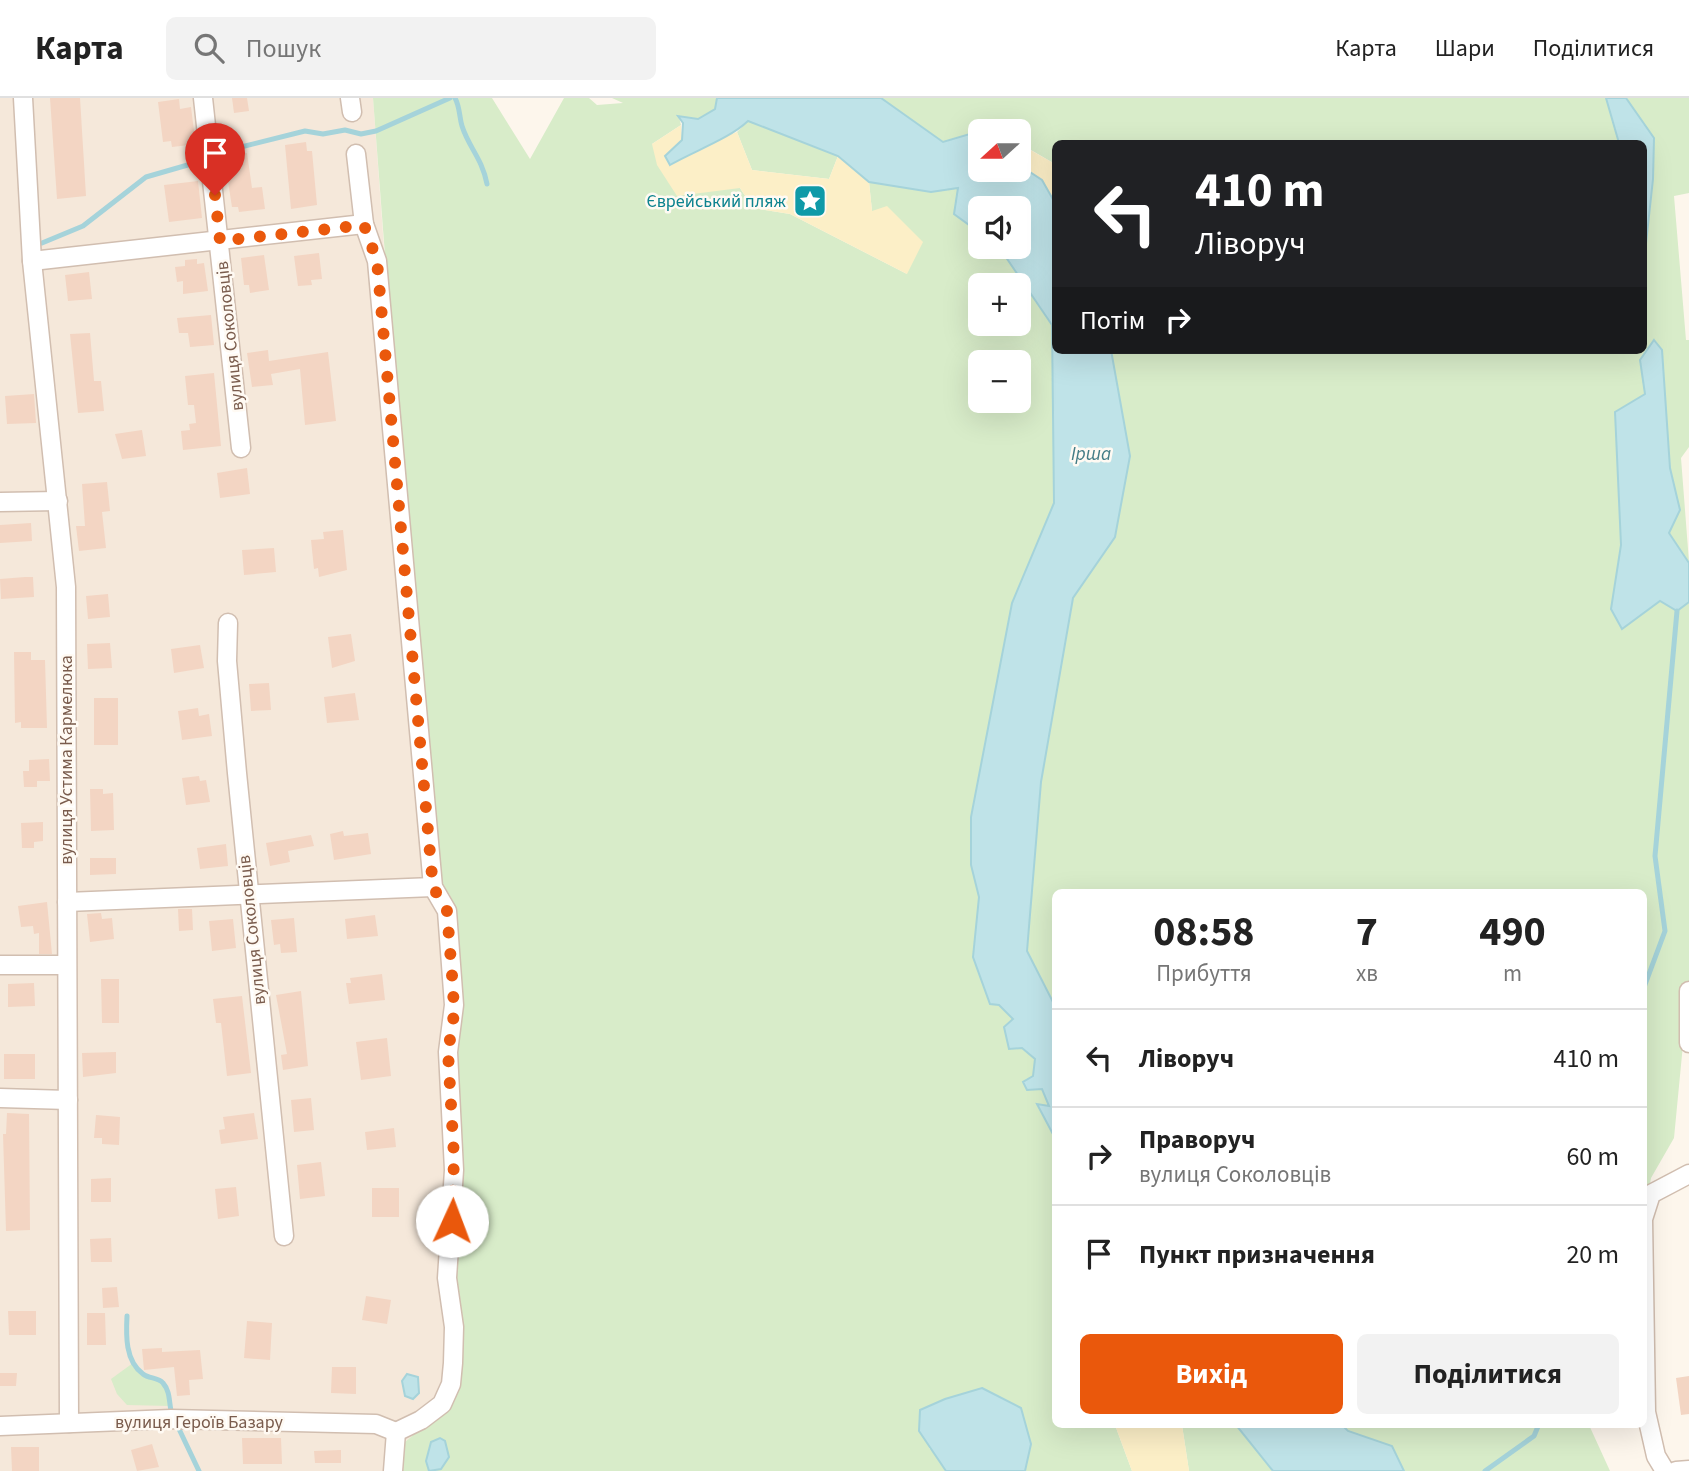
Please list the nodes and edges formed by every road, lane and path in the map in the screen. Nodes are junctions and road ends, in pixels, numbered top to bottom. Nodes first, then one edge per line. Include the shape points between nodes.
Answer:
1 (23, 98) edge
2 (203, 98) edge
3 (356, 154) dead end
4 (364, 225) junction
5 (220, 241) junction
6 (32, 261) junction
7 (241, 448) dead end
8 (58, 501) junction
9 (0, 502) edge
10 (228, 623) dead end
11 (433, 887) junction
12 (248, 893) junction
13 (67, 902) junction
14 (0, 965) edge
15 (65, 965) junction
16 (1689, 991) edge
17 (1689, 1041) edge
18 (0, 1098) edge
19 (68, 1100) junction
20 (1689, 1174) edge
21 (1647, 1206) edge
22 (284, 1236) dead end
23 (1647, 1416) edge
24 (69, 1423) junction
25 (0, 1426) edge
26 (396, 1432) junction
27 (1689, 1470) edge
28 (393, 1471) edge
29 (1665, 1471) edge
30 (1676, 1471) edge

1 - 6 street, вулиця Устима Кармелюка
2 - 5 street, вулиця Соколовців
3 - 4 street
4 - 5 street
4 - 11 street via 377,261
5 - 6 street
5 - 7 street, вулиця Соколовців
6 - 8 street, вулиця Устима Кармелюка
8 - 9 street
8 - 13 street, вулиця Устима Кармелюка via 66,587
10 - 12 street, вулиця Соколовців via 227,662
11 - 12 street
11 - 26 street via 447,911 454,996 448,1052 454,1170 447,1278 454,1355 451,1384 442,1404
12 - 13 street
12 - 22 street, вулиця Соколовців
13 - 15 street, вулиця Устима Кармелюка
14 - 15 street
15 - 19 street, вулиця Устима Кармелюка
16 - 17 street
18 - 19 street
19 - 24 street, вулиця Устима Кармелюка
20 - 21 street via 1651,1194
23 - 29 street via 1656,1457
24 - 25 street, вулиця Героїв Базару
24 - 26 street, вулиця Героїв Базару via 171,1419 314,1422 376,1424
26 - 28 street
27 - 30 street

